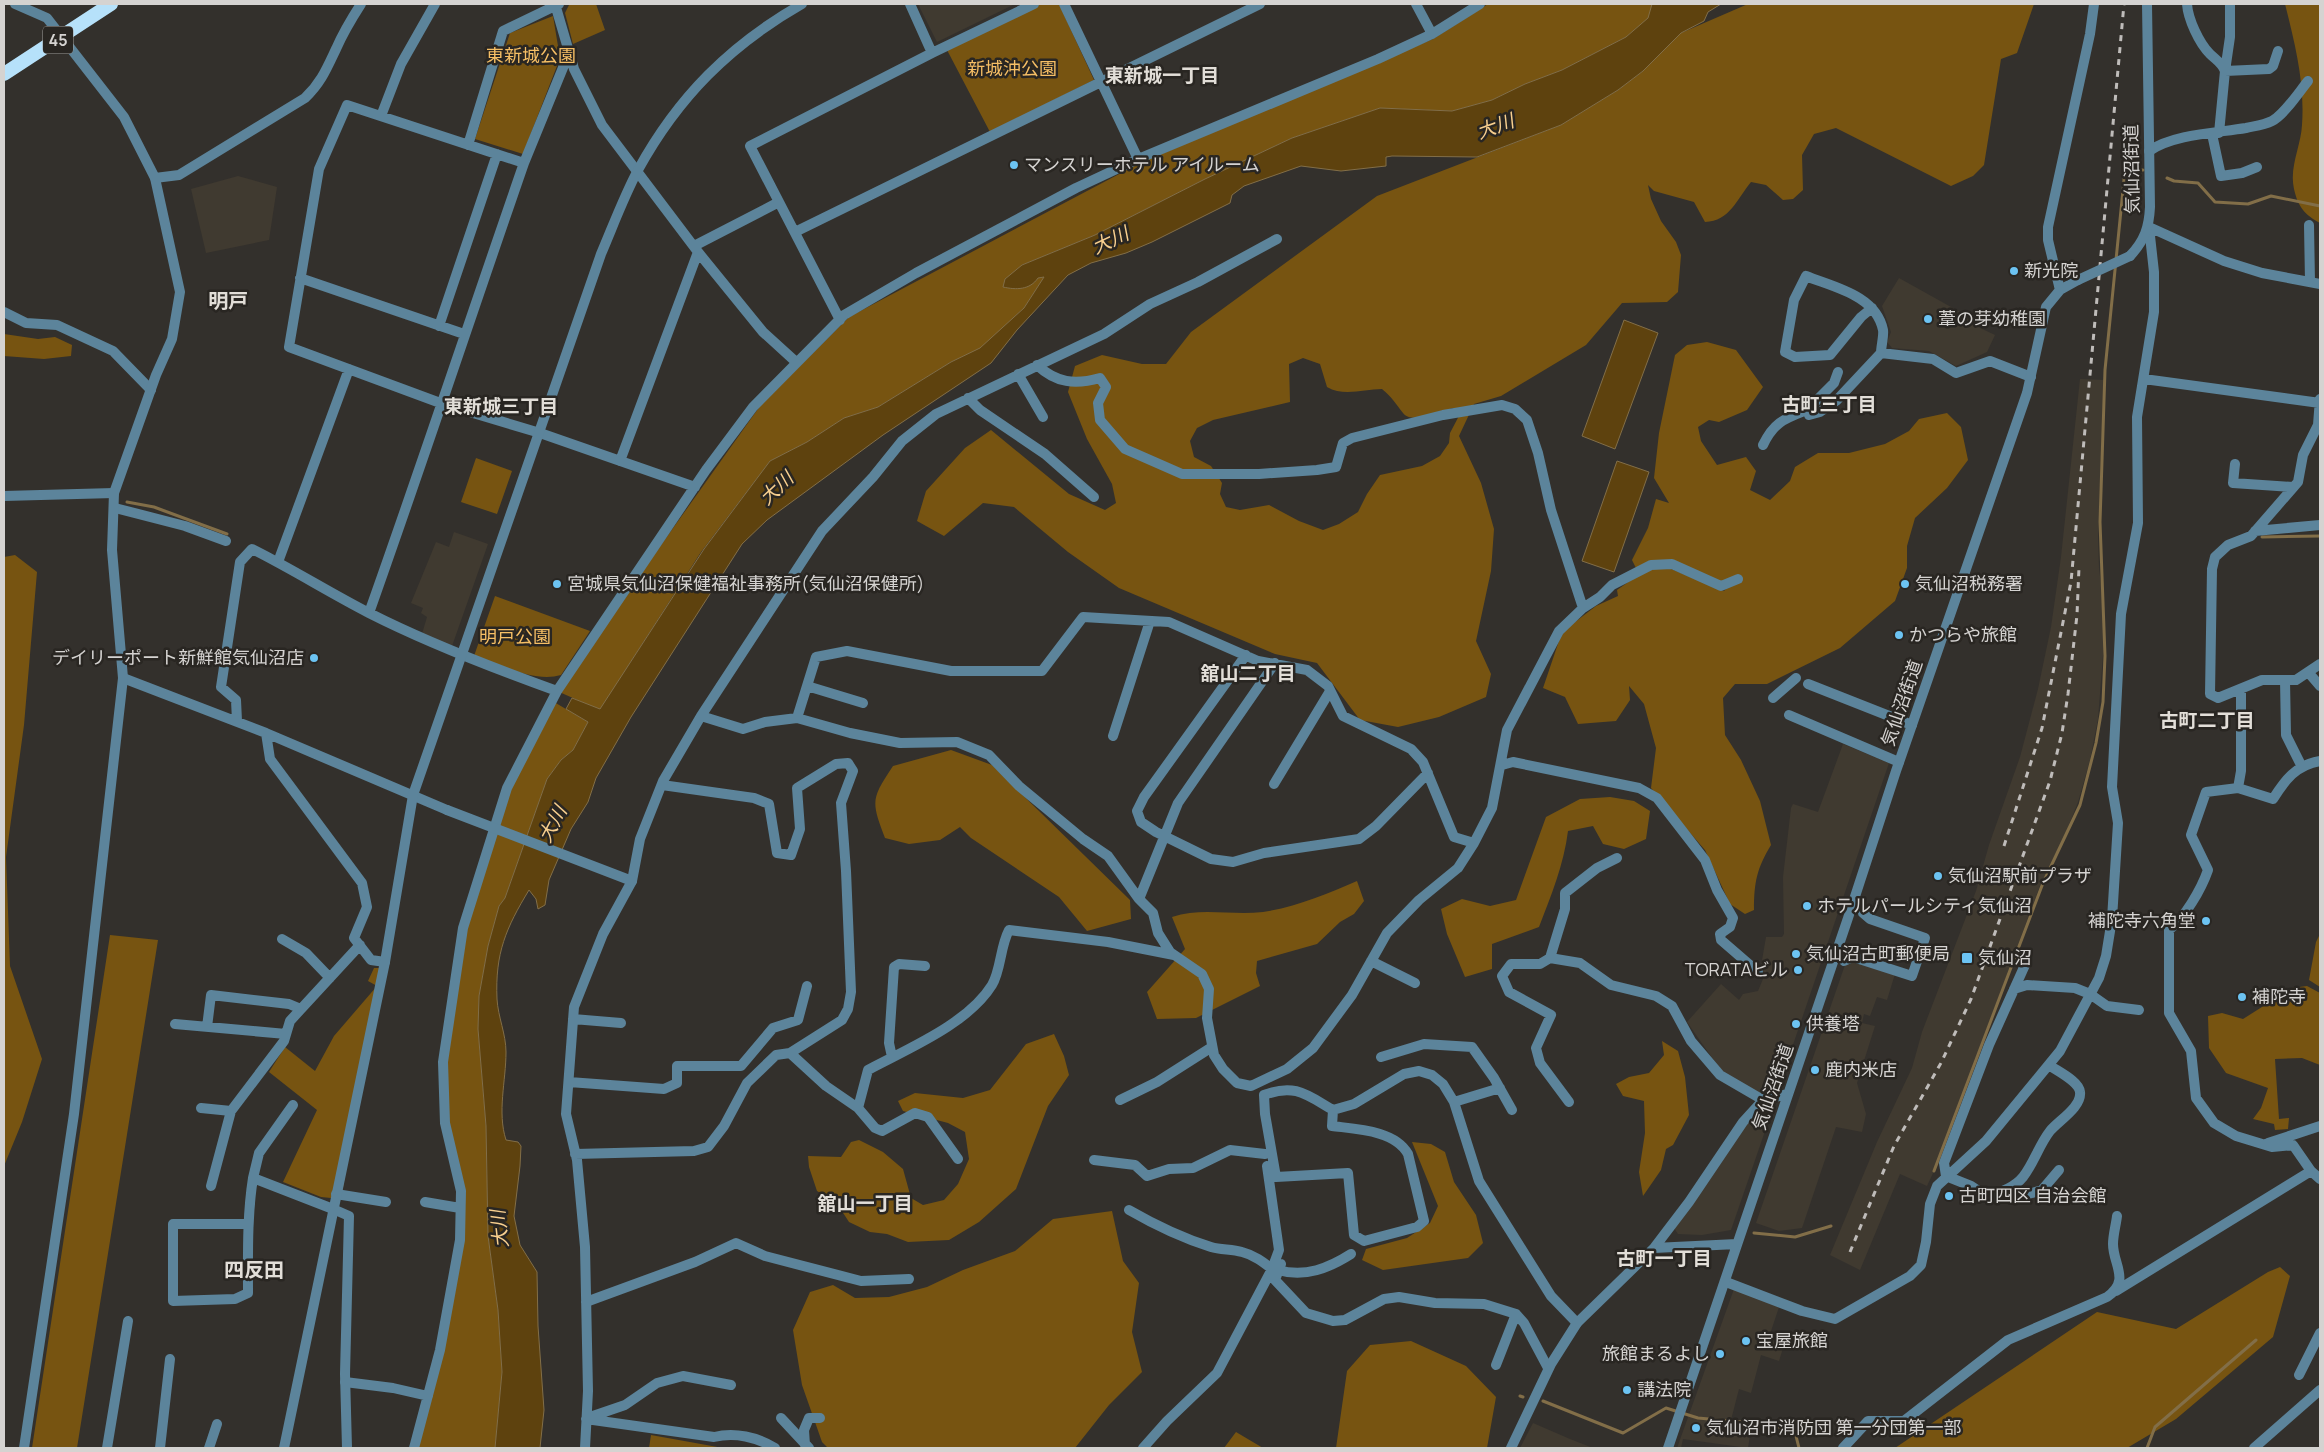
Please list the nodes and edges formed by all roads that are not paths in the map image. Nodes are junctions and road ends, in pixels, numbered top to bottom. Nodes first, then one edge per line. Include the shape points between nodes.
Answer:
1 (15, 4) edge
2 (111, 4) edge
3 (361, 4) edge
4 (435, 4) edge
5 (557, 4) edge
6 (802, 4) edge
7 (910, 4) edge
8 (1034, 4) edge
9 (1064, 4) edge
10 (1260, 4) edge
11 (1416, 4) edge
12 (1480, 4) edge
13 (2094, 4) edge
14 (2147, 4) edge
15 (2187, 4) edge
16 (2230, 4) edge
17 (1432, 34) junction
18 (62, 38) junction
19 (2278, 51) dead end
20 (932, 52) junction
21 (569, 53) junction
22 (2225, 71) junction
23 (4, 74) edge
24 (2308, 81) dead end
25 (1101, 82) junction
26 (381, 116) junction
27 (2216, 133) junction
28 (468, 145) junction
29 (2149, 150) junction
30 (497, 154) junction
31 (1138, 159) junction
32 (524, 163) junction
33 (2257, 167) dead end
34 (638, 170) junction
35 (155, 178) junction
36 (779, 202) junction
37 (2309, 225) dead end
38 (2149, 227) junction
39 (795, 232) junction
40 (1277, 239) dead end
41 (696, 249) junction
42 (300, 278) junction
43 (2315, 283) edge
44 (2060, 290) junction
45 (1872, 308) junction
46 (4, 312) edge
47 (840, 320) junction
48 (440, 326) junction
49 (464, 334) junction
50 (1881, 353) junction
51 (796, 362) junction
52 (1037, 365) junction
53 (349, 369) junction
54 (1838, 372) dead end
55 (1018, 374) junction
56 (2031, 377) junction
57 (2144, 378) junction
58 (151, 390) junction
59 (968, 398) junction
60 (2320, 401) edge
61 (443, 404) junction
62 (1806, 410) junction
63 (1042, 417) dead end
64 (540, 433) junction
65 (1763, 445) dead end
66 (620, 461) junction
67 (2235, 464) dead end
68 (695, 487) junction
69 (2293, 487) junction
70 (114, 492) junction
71 (4, 496) edge
72 (1094, 497) dead end
73 (115, 508) junction
74 (2320, 525) edge
75 (2255, 531) junction
76 (226, 541) dead end
77 (278, 562) junction
78 (1738, 579) dead end
79 (1583, 608) junction
80 (369, 613) junction
81 (1150, 621) junction
82 (1246, 655) junction
83 (460, 656) junction
84 (1275, 662) junction
85 (2320, 664) edge
86 (2308, 672) junction
87 (123, 678) junction
88 (1796, 678) dead end
89 (2285, 680) junction
90 (1808, 684) dead end
91 (807, 686) junction
92 (2320, 686) edge
93 (556, 691) junction
94 (1330, 691) junction
95 (2240, 691) junction
96 (1773, 698) dead end
97 (863, 704) dead end
98 (1789, 714) dead end
99 (701, 716) junction
100 (797, 718) junction
101 (237, 721) junction
102 (1912, 725) junction
103 (266, 733) junction
104 (1113, 736) dead end
105 (2320, 761) edge
106 (1899, 762) junction
107 (1502, 765) junction
108 (2302, 766) junction
109 (1428, 773) junction
110 (1274, 784) dead end
111 (662, 785) junction
112 (2238, 788) junction
113 (413, 795) junction
114 (1163, 835) junction
115 (1474, 843) junction
116 (1616, 858) dead end
117 (632, 881) junction
118 (1139, 898) junction
119 (1863, 913) dead end
120 (282, 939) dead end
121 (360, 945) junction
122 (1175, 956) junction
123 (1550, 958) junction
124 (1372, 961) junction
125 (1844, 961) dead end
126 (385, 962) junction
127 (2025, 965) dead end
128 (926, 966) dead end
129 (1758, 972) dead end
130 (330, 978) junction
131 (1415, 983) dead end
132 (807, 986) dead end
133 (2014, 988) junction
134 (2090, 994) junction
135 (301, 1009) junction
136 (2139, 1010) dead end
137 (573, 1019) junction
138 (621, 1023) dead end
139 (175, 1024) dead end
140 (207, 1027) junction
141 (286, 1034) junction
142 (1212, 1047) junction
143 (790, 1054) junction
144 (892, 1057) junction
145 (1380, 1057) dead end
146 (2049, 1065) junction
147 (568, 1082) junction
148 (1259, 1082) junction
149 (1500, 1088) junction
150 (1787, 1094) junction
151 (1264, 1095) junction
152 (1120, 1100) dead end
153 (1763, 1100) junction
154 (1454, 1102) junction
155 (1568, 1102) dead end
156 (292, 1105) dead end
157 (201, 1108) dead end
158 (858, 1108) junction
159 (1333, 1110) junction
160 (1512, 1110) dead end
161 (231, 1111) junction
162 (2320, 1126) edge
163 (1267, 1130) junction
164 (2264, 1144) junction
165 (575, 1154) junction
166 (1265, 1154) junction
167 (958, 1159) dead end
168 (1094, 1160) dead end
169 (2059, 1170) dead end
170 (2311, 1171) junction
171 (1946, 1176) junction
172 (253, 1178) junction
173 (2320, 1179) edge
174 (212, 1186) dead end
175 (336, 1194) junction
176 (1986, 1196) junction
177 (386, 1202) dead end
178 (425, 1202) dead end
179 (460, 1208) junction
180 (333, 1209) junction
181 (1129, 1210) dead end
182 (2117, 1216) dead end
183 (248, 1224) junction
184 (1737, 1244) junction
185 (1654, 1248) junction
186 (1351, 1254) dead end
187 (1276, 1270) junction
188 (909, 1279) dead end
189 (1726, 1282) junction
190 (2116, 1291) junction
191 (586, 1302) junction
192 (1516, 1314) junction
193 (128, 1321) dead end
194 (1577, 1323) junction
195 (2320, 1333) edge
196 (170, 1359) dead end
197 (1496, 1365) dead end
198 (1548, 1368) junction
199 (2299, 1375) dead end
200 (345, 1382) junction
201 (731, 1385) dead end
202 (2320, 1390) edge
203 (428, 1396) junction
204 (781, 1418) dead end
205 (820, 1418) dead end
206 (586, 1419) junction
207 (217, 1424) dead end
208 (807, 1447) edge
209 (24, 1448) edge
210 (107, 1448) edge
211 (160, 1448) edge
212 (209, 1448) edge
213 (284, 1448) edge
214 (347, 1448) edge
215 (414, 1448) edge
216 (585, 1448) edge
217 (775, 1448) edge
218 (1143, 1448) edge
219 (1511, 1448) edge
220 (1668, 1448) edge
221 (1843, 1448) edge
222 (2254, 1448) edge

1 - 18 street via 47,18
2 - 18 highway, 45
3 - 35 street via 326,73 305,98 179,175
4 - 26 street via 401,64
5 - 21 street
5 - 28 street via 503,31
6 - 34 street via 771,22 705,76 671,117
7 - 20 street
8 - 20 street
9 - 25 street
10 - 25 street
11 - 17 street
12 - 17 street
13 - 44 street via 2048,227
14 - 29 street, 気仙沼街道
15 - 22 street via 2208,53 2223,65
16 - 22 street
17 - 31 street
18 - 23 highway, 45
18 - 35 street via 124,117
19 - 22 street via 2269,69
20 - 36 street via 750,146
21 - 32 street
21 - 34 street via 602,125
22 - 27 street
24 - 27 street via 2274,120
25 - 31 street
25 - 39 street
26 - 28 street
26 - 42 street via 347,105 319,169
27 - 29 street via 2180,138
27 - 33 street via 2221,176 2242,174
28 - 30 street
29 - 38 street, 気仙沼街道
30 - 32 street
30 - 48 street
31 - 47 street via 916,272
32 - 49 street
34 - 41 street
34 - 64 street via 601,254
35 - 58 street via 180,292 172,339
36 - 39 street
36 - 41 street
37 - 43 street
38 - 43 street via 2224,261 2262,273
38 - 44 street, 気仙沼街道, bridge via 2141,245 2130,256
38 - 57 street via 2154,312
39 - 47 street
40 - 52 street via 1150,304 1104,334
41 - 51 street via 763,332
41 - 66 street
42 - 48 street
42 - 53 street via 289,346
44 - 56 street, 気仙沼街道 via 2046,307
45 - 45 street via 1863,299 1806,276 1794,300 1785,352 1795,357 1830,355
45 - 50 street via 1883,330
46 - 58 street via 26,323 57,325 113,351
47 - 51 street
48 - 49 street
49 - 61 street
50 - 56 street via 1933,359 1956,373 1990,361
50 - 62 street via 1836,401 1820,412 1809,415
51 - 68 street via 753,408
52 - 55 street
52 - 79 street via 1049,376 1080,383 1100,378 1106,387 1098,403 1100,420 1126,448 1182,474 1259,474 1336,467 1343,443 1352,438 1443,415 1502,405 1515,409 1527,420 1550,510
53 - 61 street
53 - 77 street
54 - 62 street via 1834,382
55 - 59 street
55 - 63 street
56 - 102 street, 気仙沼街道
57 - 60 street
57 - 134 street via 2137,417 2138,523 2121,614 2112,787 2118,823 2112,919 2104,963
58 - 70 street
59 - 72 street via 980,410 1045,454
59 - 99 street via 936,414 902,441 822,532
60 - 69 street via 2318,425 2303,455 2298,482
61 - 64 street
61 - 80 street
62 - 65 street via 1783,419 1770,430
64 - 66 street
64 - 83 street
66 - 68 street
67 - 69 street via 2233,483
68 - 93 street
69 - 75 street
70 - 71 street
70 - 73 street
73 - 76 street via 185,526
73 - 87 street via 112,550
74 - 75 street
75 - 95 street via 2251,536 2228,545 2215,557 2212,569 2210,694 2218,698
77 - 80 street
77 - 101 street via 252,549 240,562 222,687 236,700
78 - 79 street via 1721,586 1672,564 1651,566 1612,585
79 - 107 street via 1559,631 1506,730
80 - 83 street
81 - 82 street via 1169,622
81 - 91 street via 1083,617 1042,671 951,671 847,651 816,657
81 - 104 street
82 - 84 street via 1258,661
82 - 114 street via 1137,811 1141,822
83 - 93 street
83 - 113 street
84 - 94 street via 1307,670
84 - 114 street via 1178,803
85 - 86 street
86 - 89 street via 2296,680
86 - 92 street
87 - 101 street
87 - 209 street via 74,1114
88 - 96 street
89 - 95 street via 2262,680
89 - 108 street via 2286,735
90 - 102 street
91 - 97 street
91 - 100 street
93 - 179 street via 507,788 463,928 443,1062 445,1123 461,1191
94 - 109 street via 1343,716 1411,750 1423,762
94 - 110 street
95 - 112 street via 2241,771
98 - 106 street
99 - 100 street via 743,729
99 - 111 street
100 - 118 street via 900,743 957,742 989,755 1019,786 1083,840 1108,856
101 - 103 street
102 - 106 street, 気仙沼街道
103 - 113 street
103 - 121 street via 270,760 362,883 367,907 354,938
105 - 108 street
106 - 150 street, 気仙沼街道
107 - 115 street via 1492,808
107 - 129 street via 1513,762 1639,788 1658,798 1705,860 1733,918 1730,927 1720,934 1721,940
108 - 112 street via 2287,778 2273,799
109 - 114 street via 1359,839 1264,853 1233,862 1211,859
109 - 115 street via 1454,836
111 - 117 street via 640,839
111 - 143 street via 754,798 769,804 777,853 791,855 800,829 797,788 836,764 848,763 853,771 841,804 848,908 848,1009 842,1020
112 - 164 street via 2206,792 2191,835 2208,870 2176,925 2169,930 2169,1014 2191,1051 2196,1098 2205,1112 2214,1123 2236,1136
113 - 117 street, bridge
113 - 126 street
114 - 118 street
115 - 124 street via 1458,868 1387,933
116 - 123 street via 1596,868 1565,893 1565,909
117 - 137 street via 603,934 574,1007
118 - 122 street via 1153,913 1158,933
119 - 125 street via 1870,919 1925,938 1912,976 1852,957
120 - 130 street via 306,953
121 - 126 street via 371,960
121 - 130 street
122 - 142 street via 1202,974 1209,989 1207,1018
122 - 144 street via 1108,942 1009,930 992,984 969,1011
123 - 153 street via 1580,963 1612,985 1656,996 1672,1006 1691,1041 1720,1075
123 - 155 street via 1540,964 1511,964 1502,976 1509,992 1551,1016 1536,1048 1540,1063
124 - 131 street
124 - 148 street via 1352,995 1313,1048 1286,1069
126 - 175 street
127 - 133 street
128 - 144 street via 894,966 889,1043
130 - 135 street
132 - 147 street via 798,1020 774,1028 741,1066 677,1066 677,1083 664,1089
133 - 134 street via 2050,986 2075,988
133 - 171 street via 1988,1045 1944,1163
134 - 136 street via 2107,1006
134 - 146 street via 2060,1051
135 - 140 street via 289,1004 211,995
135 - 141 street via 290,1021
137 - 138 street
137 - 147 street
139 - 140 street
140 - 141 street
141 - 161 street
142 - 148 street via 1223,1068 1237,1083 1251,1086
142 - 152 street via 1157,1082
143 - 158 street via 826,1086
143 - 165 street via 776,1055 747,1083 724,1126 708,1147 694,1151
144 - 158 street via 868,1070
145 - 149 street via 1424,1044 1472,1047
146 - 171 street via 1986,1141
146 - 176 street via 2077,1086 2079,1098 2063,1121 2051,1129 2022,1178 2002,1192
147 - 165 street via 566,1114
148 - 151 street
149 - 154 street
149 - 160 street
150 - 153 street
150 - 184 street, 気仙沼街道
151 - 159 street via 1285,1088 1302,1091
151 - 163 street
153 - 185 street via 1743,1122
154 - 159 street via 1432,1074 1419,1071 1404,1074 1354,1104
154 - 194 street via 1480,1181 1551,1296
156 - 172 street via 259,1153
157 - 161 street
158 - 167 street via 875,1128 882,1131 915,1113 928,1117
159 - 163 street via 1332,1126 1376,1133 1403,1146 1408,1154 1424,1221 1417,1227 1364,1241 1358,1239 1354,1235 1348,1173 1276,1177
161 - 174 street
162 - 164 street
163 - 166 street
164 - 170 street via 2292,1145
165 - 191 street via 585,1248
166 - 168 street via 1230,1150 1193,1168 1169,1169 1147,1176 1135,1165
166 - 187 street via 1280,1250 1284,1256
169 - 176 street via 2042,1190 2003,1198
170 - 173 street
170 - 190 street
171 - 176 street
171 - 189 street via 1937,1186 1930,1204 1926,1248 1920,1265 1910,1276 1836,1319 1802,1311
172 - 180 street
172 - 183 street
175 - 177 street
175 - 180 street
178 - 179 street
179 - 203 street via 460,1240 440,1350
180 - 200 street via 349,1216
180 - 213 street
181 - 187 street via 1188,1239 1257,1257
182 - 190 street via 2113,1245 2119,1277
183 - 183 street via 248,1293 235,1299 173,1301 173,1224
184 - 185 street
184 - 189 street, 気仙沼街道
185 - 194 street
186 - 187 street via 1329,1268 1292,1274
187 - 192 street via 1275,1280 1306,1313 1333,1320 1345,1320 1384,1299 1399,1297 1435,1303 1480,1304
187 - 218 street via 1217,1373
188 - 191 street via 861,1281 765,1256 736,1243 695,1262
189 - 220 street, 気仙沼街道
190 - 221 street via 2008,1340 1904,1421 1868,1421
191 - 206 street
192 - 197 street
192 - 198 street
193 - 210 street
194 - 198 street
195 - 199 street
196 - 211 street
198 - 219 street
200 - 203 street
200 - 214 street
201 - 206 street via 683,1376 674,1378 657,1383 625,1405
202 - 222 street
203 - 215 street
204 - 208 street
205 - 208 street via 809,1418 806,1424
206 - 216 street
206 - 217 street via 714,1437 728,1433 764,1441
207 - 212 street

